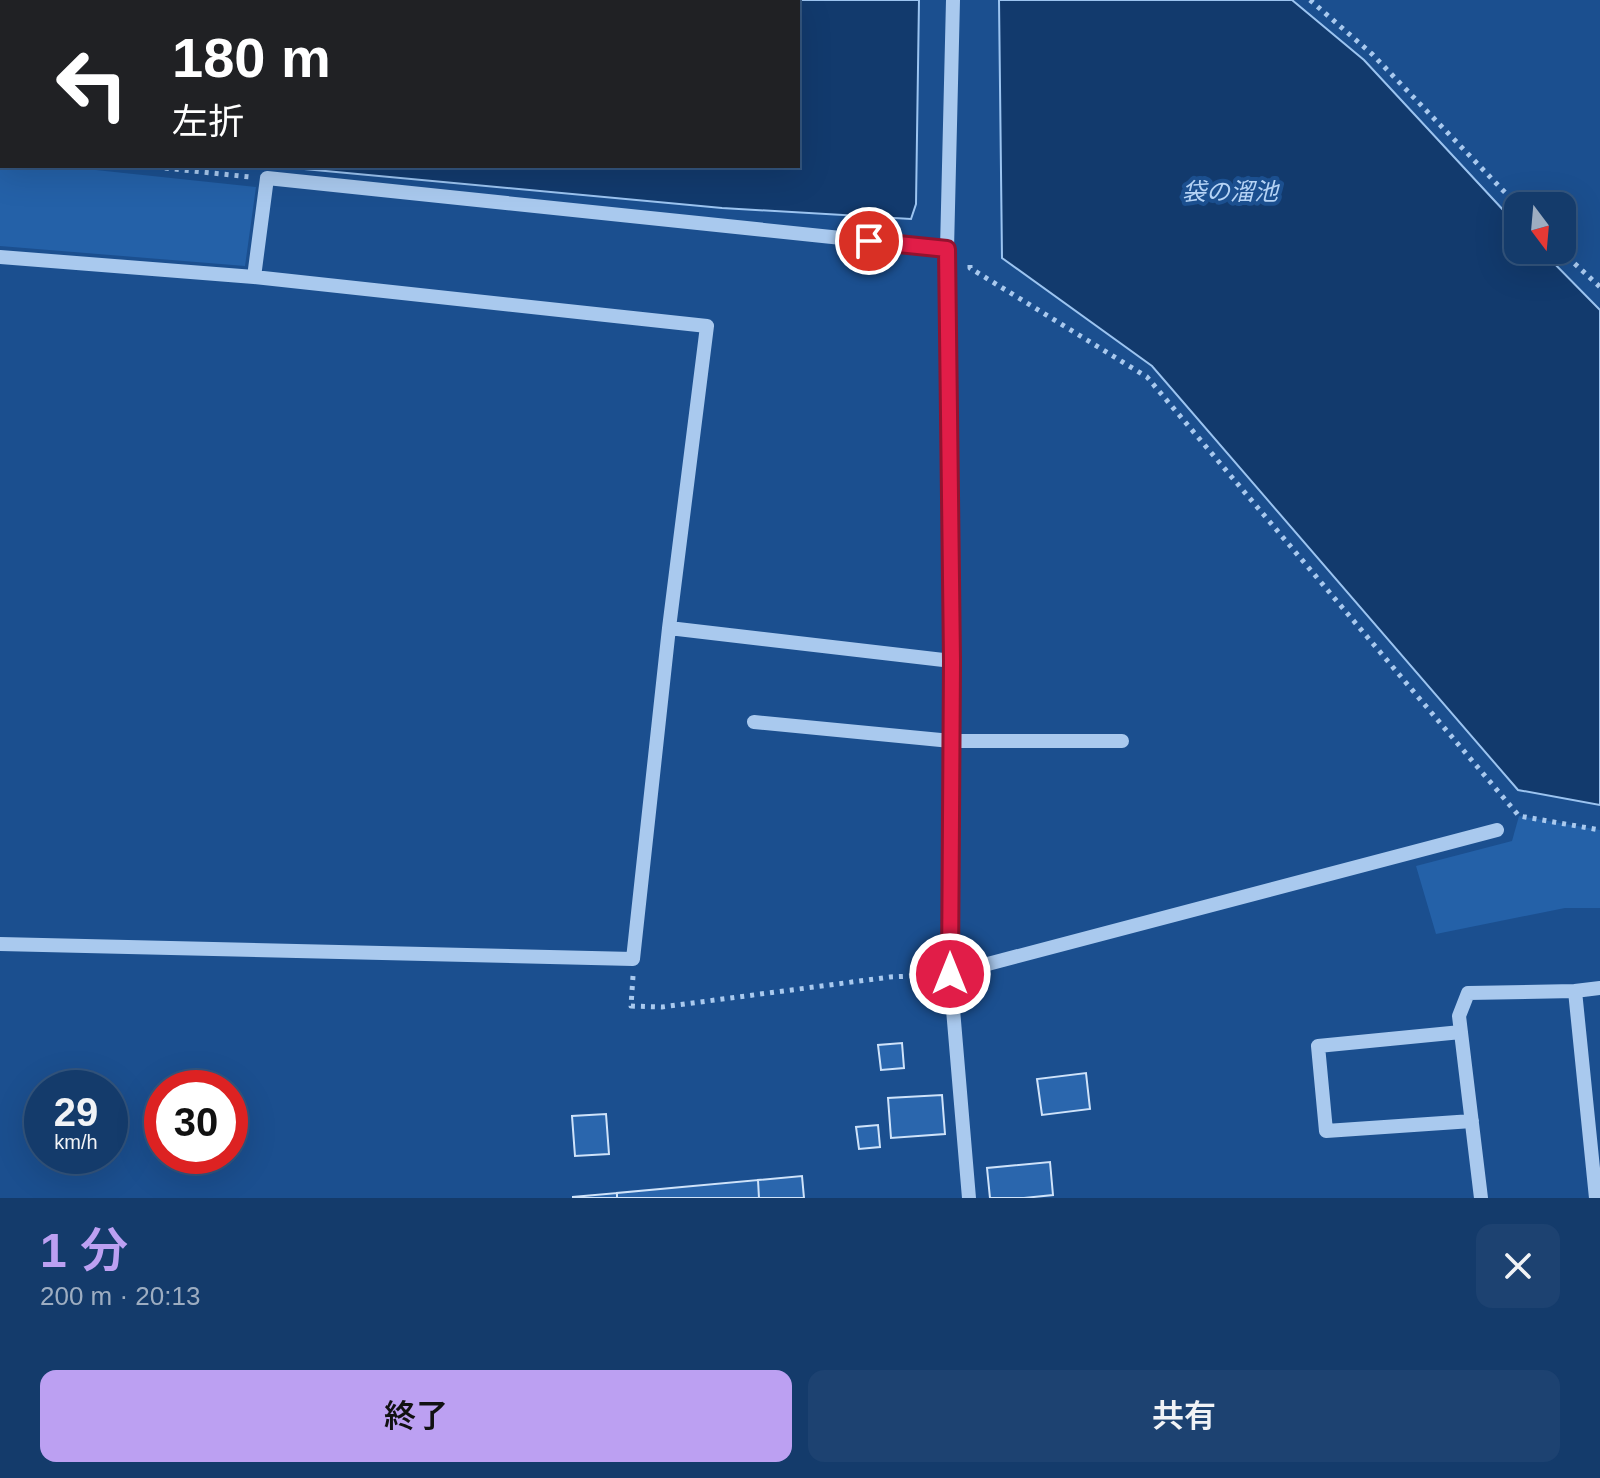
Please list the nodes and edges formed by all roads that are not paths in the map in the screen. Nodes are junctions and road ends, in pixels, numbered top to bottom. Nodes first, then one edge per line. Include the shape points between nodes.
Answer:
1 (953, 0) edge
2 (947, 249) junction
3 (0, 257) edge
4 (254, 277) junction
5 (669, 628) junction
6 (952, 661) junction
7 (754, 722) dead end
8 (951, 741) junction
9 (1122, 741) dead end
10 (1497, 830) dead end
11 (0, 944) edge
12 (950, 974) junction
13 (1600, 988) edge
14 (1575, 991) junction
15 (1461, 1032) junction
16 (1472, 1121) junction
17 (969, 1198) edge
18 (1481, 1198) edge
19 (1596, 1198) edge

1 - 2 street
2 - 4 street via 267,178
2 - 6 street
3 - 4 street
4 - 5 street via 707,326
5 - 6 street
5 - 11 street via 633,959
6 - 8 street
7 - 8 street
8 - 9 street
8 - 12 street
10 - 12 street
12 - 17 street
13 - 14 street
14 - 15 street via 1468,993 1459,1016
14 - 19 street
15 - 16 street
15 - 16 street via 1318,1046 1326,1131
16 - 18 street

